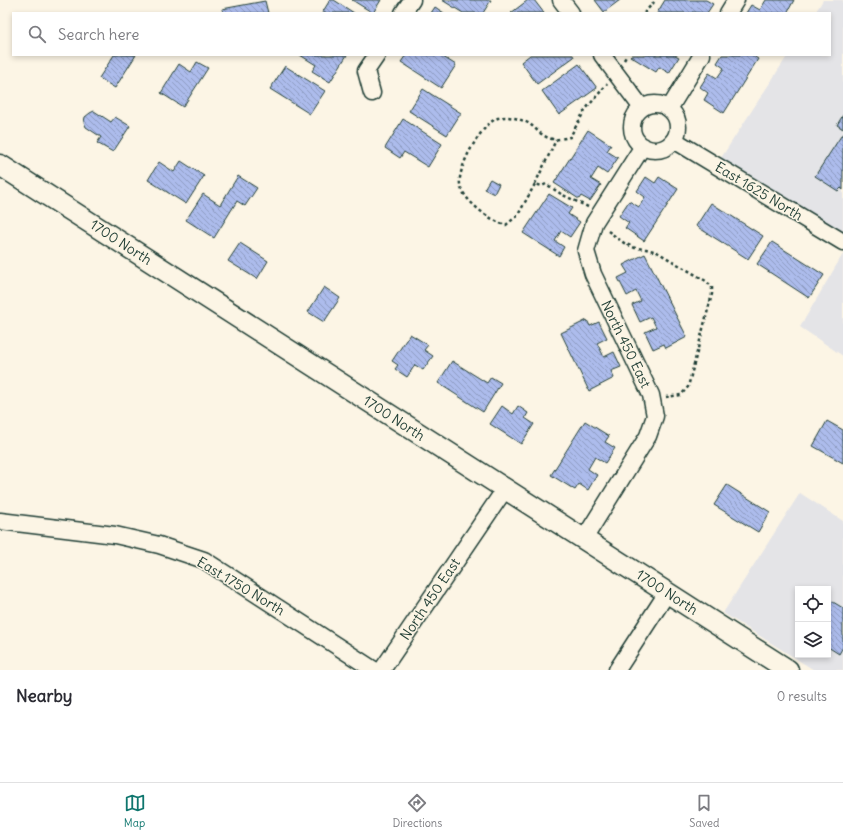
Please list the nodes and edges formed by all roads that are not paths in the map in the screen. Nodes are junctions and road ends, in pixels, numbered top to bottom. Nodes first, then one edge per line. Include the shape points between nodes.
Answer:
1 (412, 0) edge
2 (561, 0) edge
3 (736, 0) edge
4 (404, 12) edge
5 (570, 12) edge
6 (729, 12) edge
7 (375, 56) edge
8 (603, 56) edge
9 (701, 56) edge
10 (372, 93) dead end
11 (642, 108) junction
12 (669, 109) junction
13 (674, 140) junction
14 (643, 146) junction
15 (0, 165) edge
16 (843, 242) edge
17 (505, 489) junction
18 (0, 521) edge
19 (584, 539) junction
20 (667, 593) junction
21 (374, 670) edge
22 (382, 670) edge
23 (617, 670) edge
24 (788, 670) edge

1 - 4 street
2 - 5 street
3 - 6 street
7 - 10 street via 366,71
8 - 11 street
9 - 12 street
11 - 12 street via 653,104
11 - 14 street via 636,114 632,130
12 - 13 street via 678,123
13 - 14 street via 661,149 651,150
13 - 16 street, East 1625 North
14 - 19 street, North 450 East via 594,223 586,251 593,274 650,395 655,416 648,436
15 - 17 street, 1700 North
17 - 19 street, 1700 North
17 - 22 street, North 450 East
18 - 21 street, East 1750 North via 115,535 159,545 204,560
19 - 20 street, 1700 North
20 - 23 street
20 - 24 street, 1700 North

